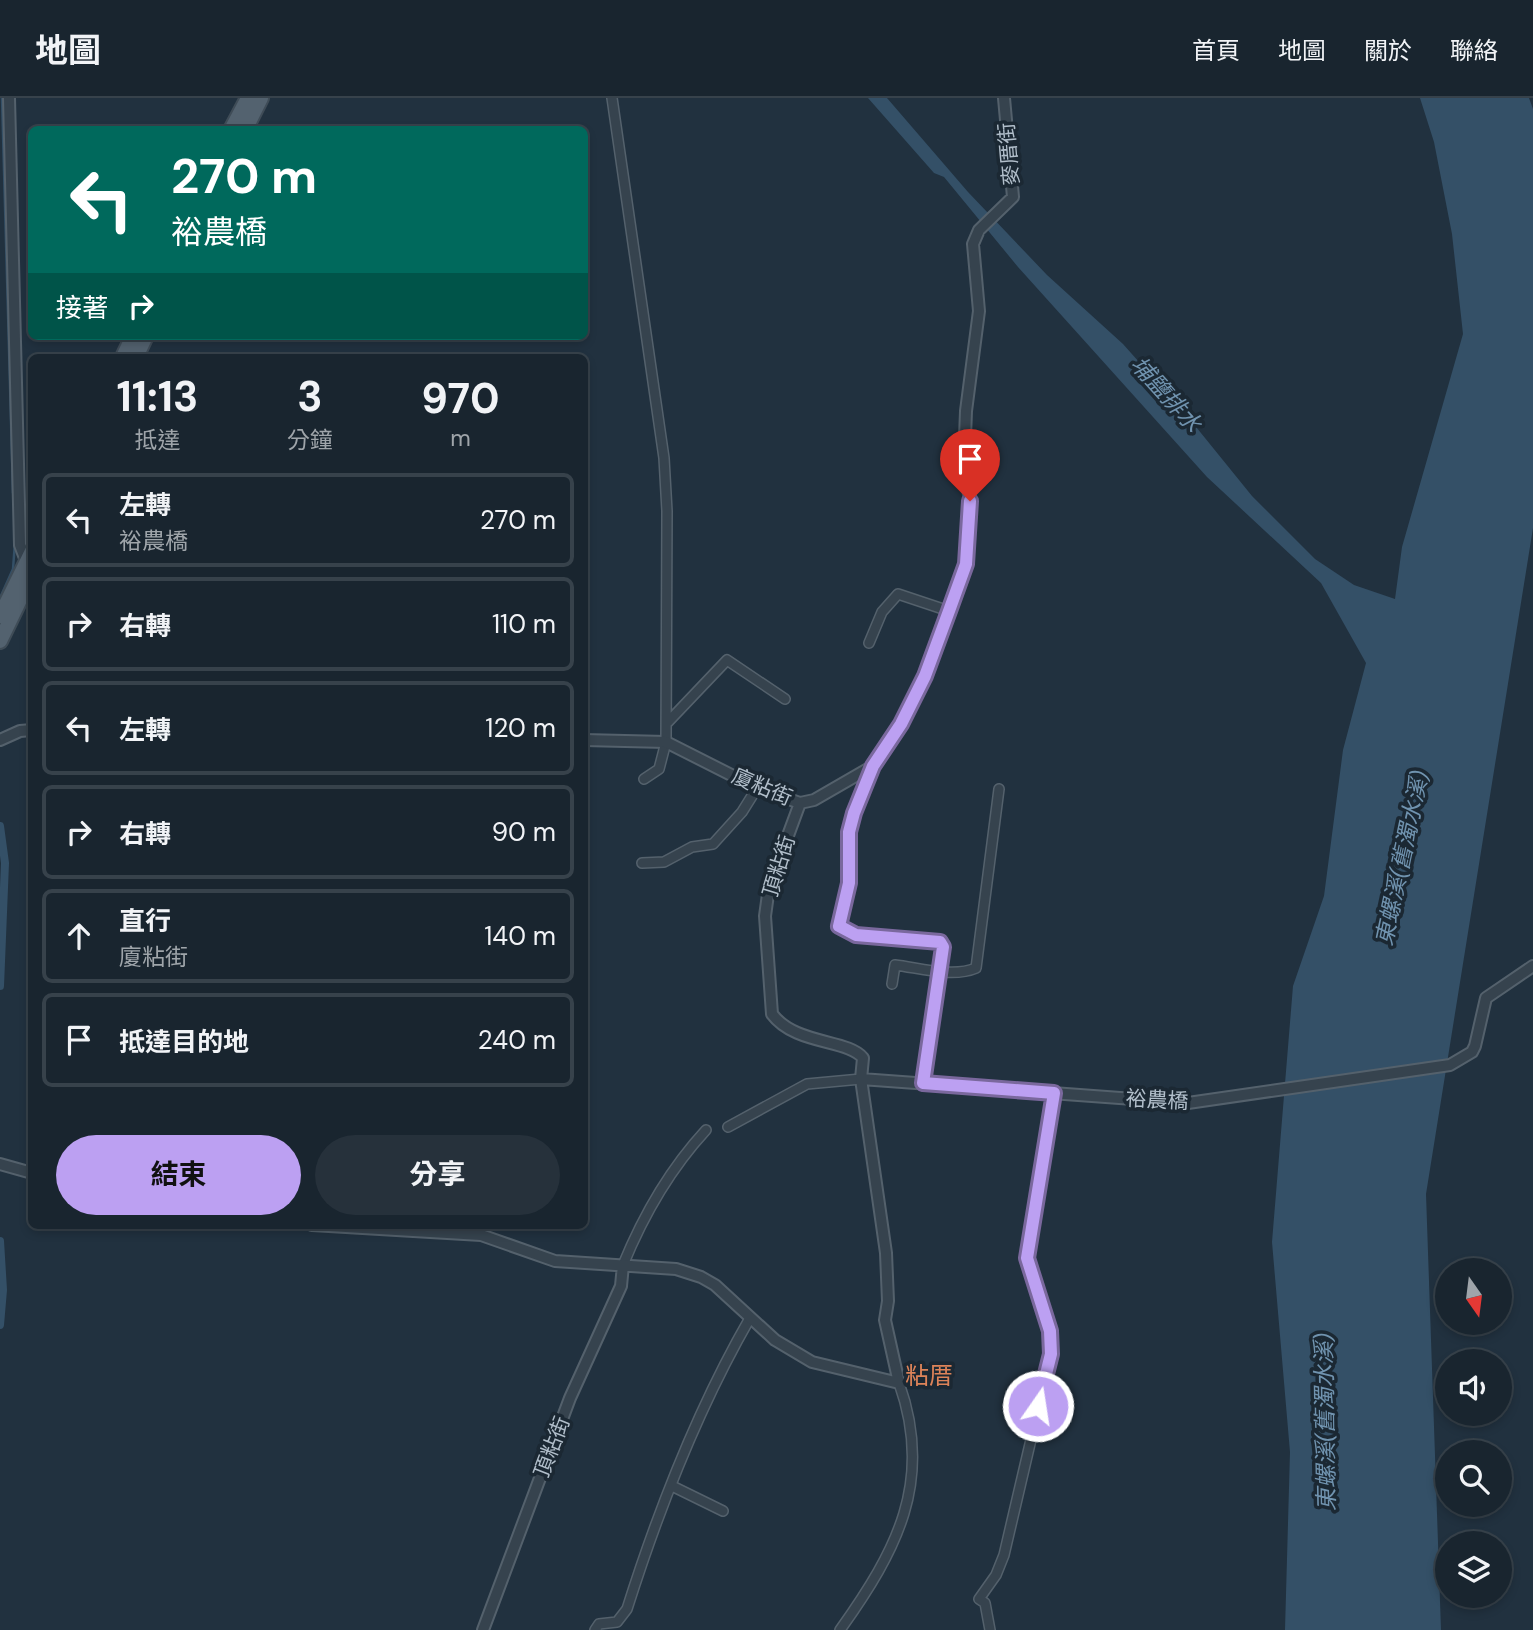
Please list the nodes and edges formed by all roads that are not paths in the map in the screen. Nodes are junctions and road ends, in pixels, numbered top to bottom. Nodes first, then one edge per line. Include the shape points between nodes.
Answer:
1 (9, 98) edge
2 (248, 98) edge
3 (261, 98) edge
4 (612, 98) edge
5 (1004, 98) edge
6 (233, 126) edge
7 (247, 126) edge
8 (985, 227) joint
9 (28, 562) edge
10 (28, 569) edge
11 (28, 571) edge
12 (949, 611) junction
13 (0, 616) edge
14 (0, 641) edge
15 (869, 643) dead end
16 (785, 699) dead end
17 (668, 722) junction
18 (28, 730) edge
19 (0, 740) edge
20 (588, 740) edge
21 (666, 742) junction
22 (873, 766) junction
23 (644, 779) dead end
24 (757, 788) junction
25 (999, 789) dead end
26 (800, 803) junction
27 (642, 863) dead end
28 (1533, 966) edge
29 (939, 971) junction
30 (892, 984) dead end
31 (861, 1079) junction
32 (923, 1083) junction
33 (1054, 1093) junction
34 (728, 1127) dead end
35 (706, 1130) dead end
36 (0, 1164) edge
37 (28, 1172) edge
38 (370, 1229) edge
39 (623, 1265) junction
40 (750, 1318) junction
41 (898, 1383) junction
42 (672, 1486) junction
43 (723, 1511) dead end
44 (483, 1630) edge
45 (595, 1630) edge
46 (839, 1630) edge
47 (990, 1630) edge

1 - 9 street via 20,545
2 - 6 main road
3 - 7 main road
4 - 17 street via 664,458
5 - 8 street, 麥厝街 via 1013,197
8 - 12 street, 廈粘街 via 973,244 979,311 966,411 964,464 970,501 966,564
10 - 13 main road
11 - 14 main road
12 - 15 street via 898,594 882,612
12 - 22 street, 廈粘街 via 901,724
16 - 17 street via 727,660
17 - 21 street
18 - 19 street
20 - 21 street, 廈粘街
21 - 23 street via 659,769
21 - 24 street, 廈粘街
22 - 26 street, 廈粘街 via 814,800
22 - 29 street via 849,832 849,883 839,926 856,935 940,942
24 - 26 street, 廈粘街
24 - 27 street via 713,844 692,847 664,862
25 - 29 street via 978,965 968,972
26 - 31 street, 頂粘街 via 769,887 765,916 772,1014 810,1039 856,1049 863,1058
28 - 33 street, 裕農橋 via 1486,998 1472,1052 1450,1065 1188,1103
29 - 30 street via 895,965
29 - 32 street
31 - 32 street, 裕農橋
31 - 34 street via 807,1084
31 - 41 street, 頂粘街 via 886,1253 886,1320
32 - 33 street, 裕農橋
33 - 47 street via 1027,1258 1048,1319 1051,1354 1004,1555 979,1599 985,1602
35 - 39 street, 頂粘街 via 687,1150 655,1200
36 - 37 street
38 - 39 street via 481,1235 555,1261
39 - 40 street via 676,1269 701,1277
39 - 44 street, 頂粘街 via 621,1286 570,1398
40 - 41 street via 812,1362
40 - 42 street via 719,1371
41 - 46 street, 頂粘街 via 911,1428 912,1487 905,1514 872,1582
42 - 43 street
42 - 45 street via 660,1506 627,1609 617,1622 599,1624

